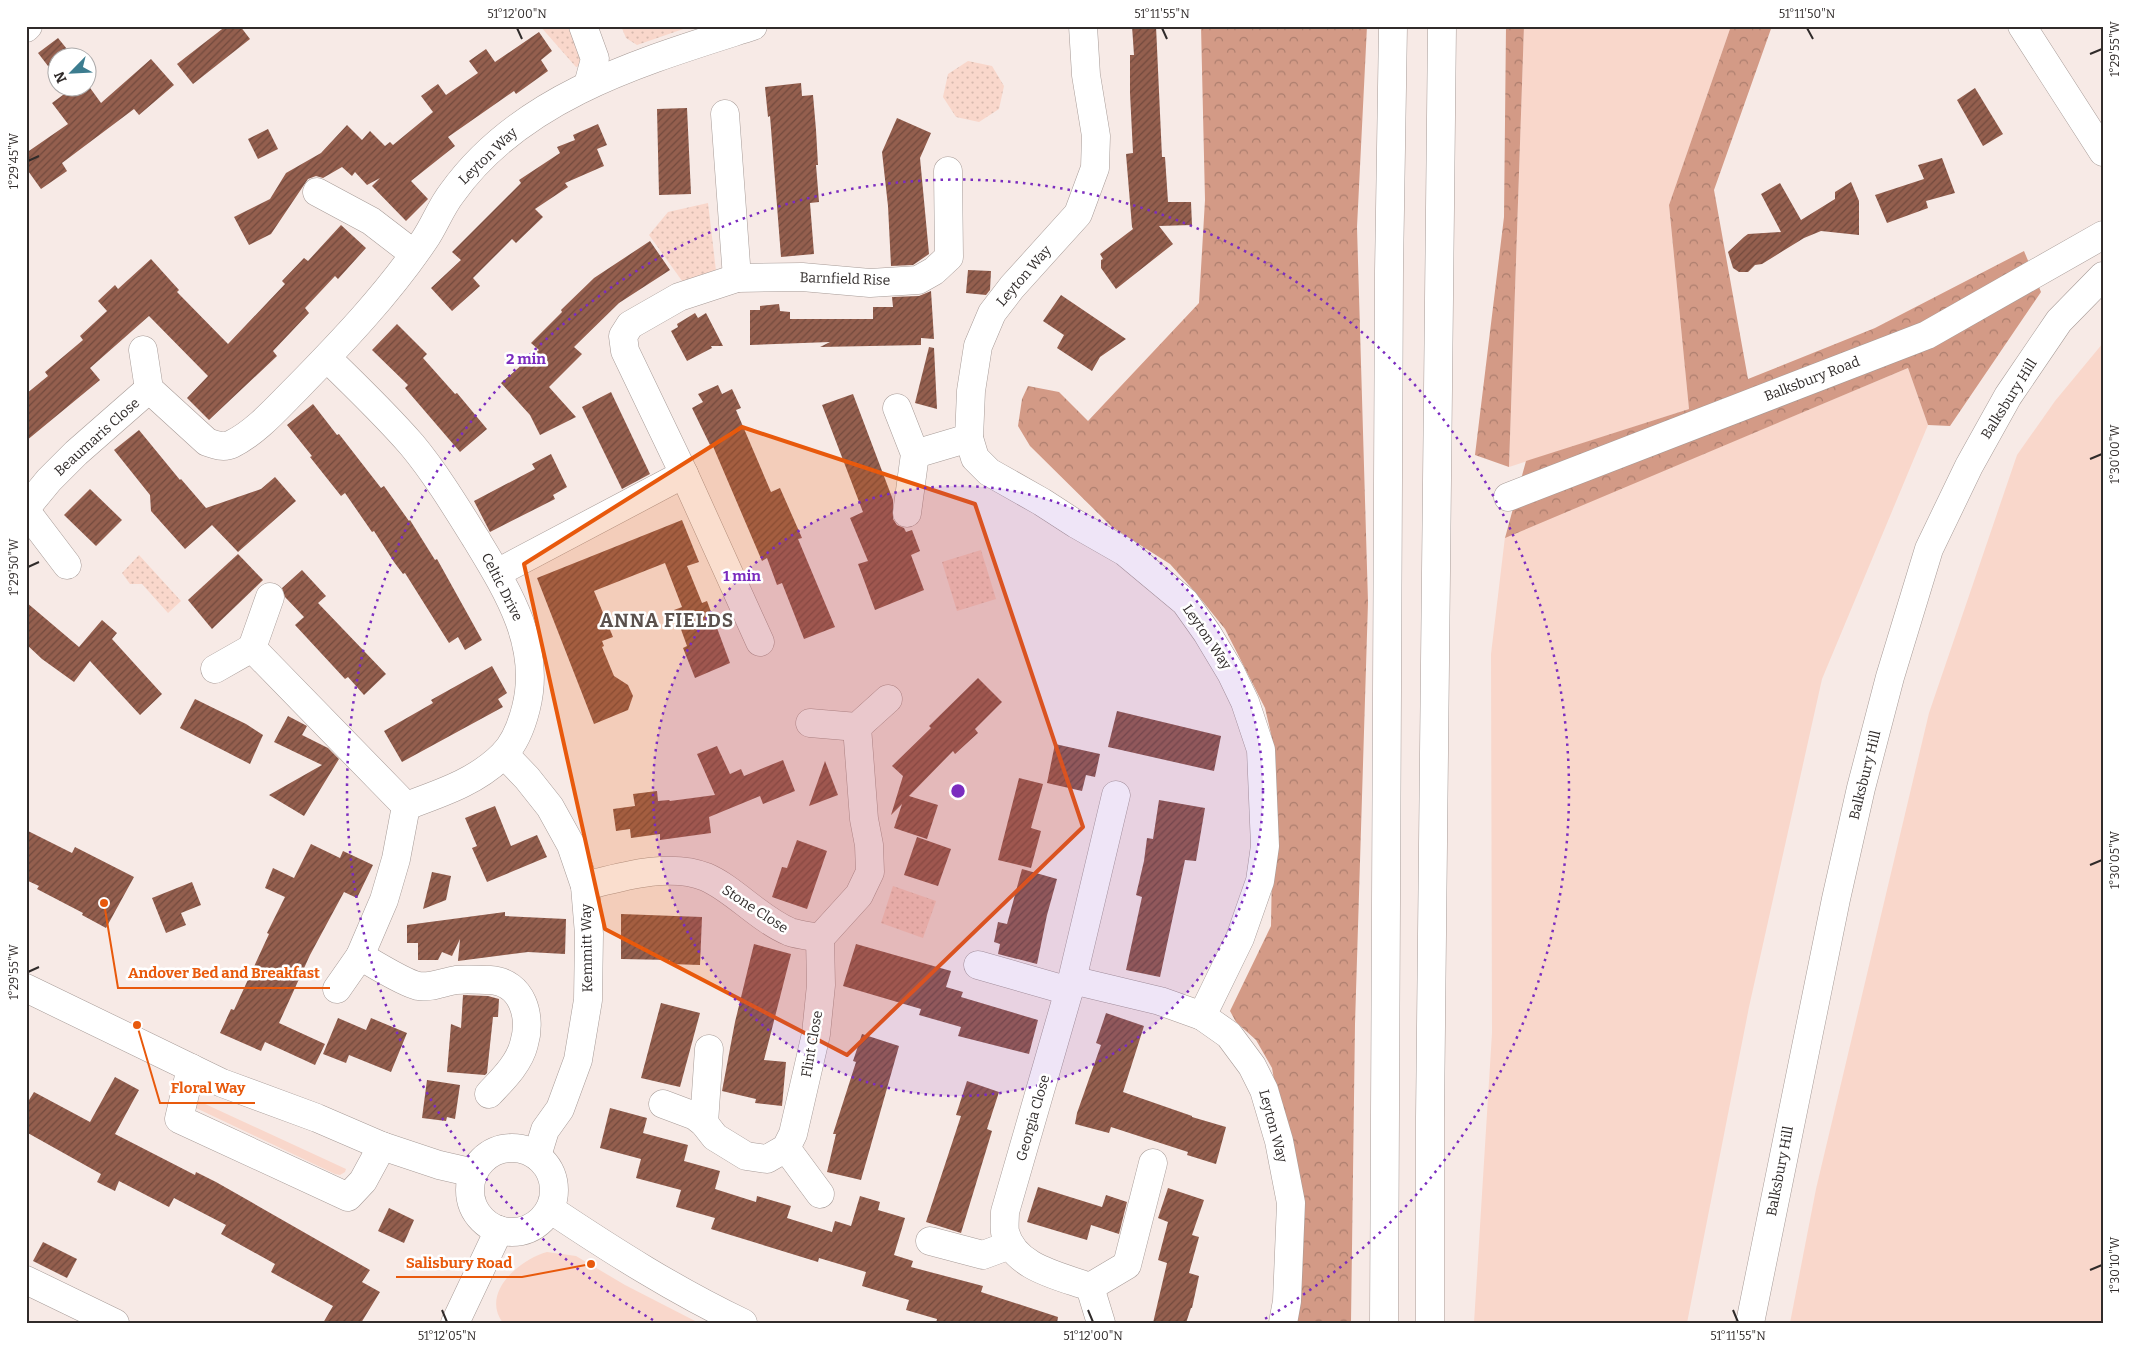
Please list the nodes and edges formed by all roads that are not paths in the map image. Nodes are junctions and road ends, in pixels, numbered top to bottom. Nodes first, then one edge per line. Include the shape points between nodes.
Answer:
1 (582, 26) edge
2 (753, 26) edge
3 (1083, 26) edge
4 (1393, 26) edge
5 (1442, 26) edge
6 (2022, 26) edge
7 (588, 85) junction
8 (725, 114) dead end
9 (2103, 152) edge
10 (948, 171) dead end
11 (317, 192) dead end
12 (2103, 235) edge
13 (414, 254) junction
14 (2103, 276) edge
15 (737, 278) junction
16 (143, 350) dead end
17 (327, 358) junction
18 (149, 390) junction
19 (897, 408) dead end
20 (969, 438) junction
21 (915, 454) junction
22 (684, 474) junction
23 (1508, 497) dead end
24 (26, 510) edge
25 (907, 513) dead end
26 (67, 565) dead end
27 (497, 573) junction
28 (270, 597) dead end
29 (760, 642) dead end
30 (252, 648) junction
31 (215, 669) dead end
32 (888, 699) dead end
33 (810, 723) dead end
34 (858, 727) junction
35 (504, 754) junction
36 (1116, 795) dead end
37 (406, 806) junction
38 (585, 886) junction
39 (820, 938) junction
40 (360, 956) junction
41 (978, 965) dead end
42 (1071, 986) junction
43 (26, 988) edge
44 (337, 989) dead end
45 (1202, 1016) junction
46 (709, 1049) dead end
47 (191, 1068) junction
48 (489, 1094) dead end
49 (663, 1104) dead end
50 (704, 1123) junction
51 (382, 1146) junction
52 (786, 1148) junction
53 (537, 1156) junction
54 (1153, 1163) dead end
55 (474, 1173) junction
56 (820, 1194) dead end
57 (550, 1209) junction
58 (498, 1230) junction
59 (930, 1240) dead end
60 (1010, 1245) junction
61 (26, 1280) edge
62 (1090, 1287) junction
63 (115, 1323) edge
64 (455, 1323) edge
65 (743, 1323) edge
66 (1101, 1323) edge
67 (1283, 1323) edge
68 (1384, 1323) edge
69 (1430, 1323) edge
70 (1750, 1323) edge

1 - 7 main road via 595,59
2 - 7 main road, Leyton Way
3 - 20 main road, Leyton Way via 1086,75 1096,136 1095,168 1078,214 992,313 978,346 971,391
4 - 68 main road
5 - 69 main road
6 - 9 main road
7 - 13 main road, Leyton Way via 529,118 488,152 451,194
8 - 15 main road
10 - 15 main road, Barnfield Rise via 949,257 918,280 870,283 802,277
11 - 13 main road via 371,221
12 - 23 main road, Balksbury Road via 1927,335
13 - 17 main road, Leyton Way
14 - 70 main road, Balksbury Hill via 2059,322 2008,396 1969,466 1929,549 1861,788
15 - 22 main road, Barnfield Rise via 679,297 630,325 623,336 626,351
16 - 18 main road, Beaumaris Close
17 - 18 main road, Beaumaris Close via 258,426 231,445 218,446 207,442
17 - 27 main road, Celtic Drive via 412,446 452,501
18 - 24 main road, Beaumaris Close via 76,453
19 - 21 main road
20 - 21 main road
20 - 45 main road, Leyton Way via 975,458 989,472 1125,552 1185,602 1231,673 1244,702 1261,750 1264,846 1260,881 1240,938
21 - 25 main road
22 - 27 main road
22 - 29 main road, Barnfield Rise
24 - 26 main road, Beaumaris Close
27 - 35 main road, Celtic Drive via 523,631 530,674 530,694 524,717
28 - 30 main road
30 - 31 main road
30 - 37 main road
32 - 34 main road
33 - 34 main road
34 - 39 main road via 870,872 859,895
35 - 37 main road, Celtic Drive via 484,772 460,786
35 - 38 main road, Kemmitt Way via 550,807 571,845
36 - 42 main road, Georgia Close
37 - 40 main road via 384,900
38 - 39 main road, Stone Close via 625,876 689,872 707,878 767,920 791,932
38 - 53 main road, Kemmitt Way via 589,934 588,1000 578,1060 560,1109 545,1130
39 - 52 main road, Flint Close via 821,985 816,1034 793,1134
40 - 44 main road
40 - 48 main road via 417,986 458,980 492,980 517,991 523,1001 526,1022 524,1044 516,1062
41 - 42 main road
42 - 45 main road via 1160,1001
42 - 60 main road, Georgia Close via 1005,1212 1005,1230
43 - 47 main road
45 - 67 main road, Leyton Way via 1229,1035 1252,1066 1264,1090 1278,1141 1291,1203 1287,1301
46 - 50 main road
47 - 51 main road
47 - 51 main road via 178,1119 348,1197 363,1181
49 - 50 main road via 695,1116
50 - 52 main road via 715,1137 746,1156 767,1159
51 - 55 main road
52 - 56 main road
53 - 55 main road via 514,1148 502,1149 485,1158
53 - 57 main road via 551,1174 554,1196
54 - 62 main road via 1127,1265
55 - 58 main road via 471,1184 474,1206 480,1217
57 - 58 main road via 539,1223 528,1229
57 - 65 main road via 691,1298
58 - 64 main road
59 - 60 main road via 983,1255
60 - 62 main road via 1029,1264
61 - 63 main road
62 - 66 main road

